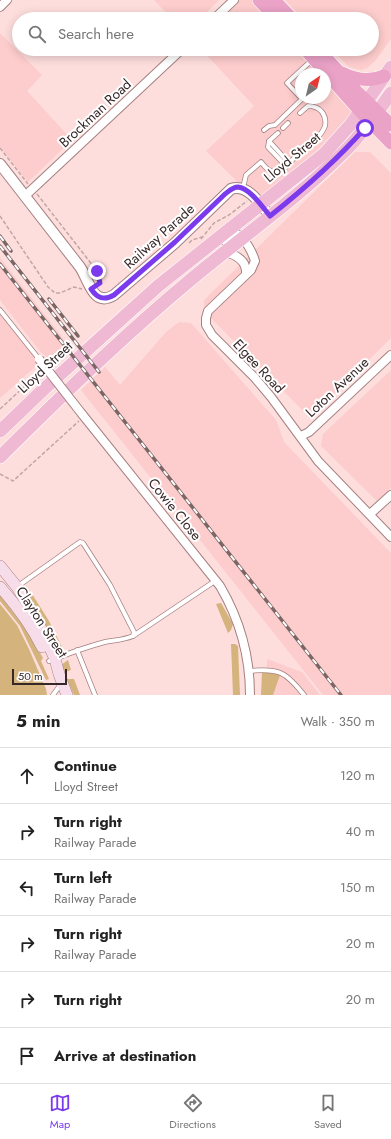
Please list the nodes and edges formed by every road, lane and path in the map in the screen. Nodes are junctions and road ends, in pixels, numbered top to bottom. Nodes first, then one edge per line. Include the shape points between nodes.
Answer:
1 (7, 0) edge
2 (234, 0) edge
3 (259, 0) edge
4 (265, 0) edge
5 (274, 0) edge
6 (0, 7) edge
7 (221, 12) edge
8 (270, 12) edge
9 (272, 12) edge
10 (285, 12) edge
11 (175, 56) edge
12 (309, 56) edge
13 (316, 56) edge
14 (318, 56) edge
15 (299, 68) edge
16 (337, 70) junction
17 (388, 71) edge
18 (295, 73) edge
19 (295, 91) edge
20 (391, 93) edge
21 (296, 104) edge
22 (308, 106) joint
23 (363, 106) junction
24 (300, 113) dead end
25 (374, 116) junction
26 (288, 123) dead end
27 (391, 125) edge
28 (283, 128) dead end
29 (264, 130) dead end
30 (278, 133) dead end
31 (391, 143) edge
32 (0, 148) edge
33 (0, 164) edge
34 (288, 165) junction
35 (242, 188) junction
36 (29, 193) junction
37 (260, 204) junction
38 (0, 216) edge
39 (270, 216) junction
40 (242, 239) junction
41 (208, 246) junction
42 (225, 252) junction
43 (246, 274) junction
44 (89, 290) junction
45 (0, 310) edge
46 (391, 355) edge
47 (39, 359) joint
48 (41, 372) dead end
49 (0, 409) edge
50 (81, 417) junction
51 (0, 431) edge
52 (26, 431) junction
53 (300, 436) junction
54 (0, 457) edge
55 (0, 463) edge
56 (0, 474) edge
57 (391, 495) edge
58 (370, 514) junction
59 (391, 537) edge
60 (0, 566) edge
61 (216, 581) junction
62 (0, 587) edge
63 (16, 587) junction
64 (133, 636) junction
65 (77, 650) junction
66 (52, 660) junction
67 (249, 670) junction
68 (60, 679) junction
69 (53, 695) edge
70 (67, 695) edge
71 (95, 695) edge
72 (250, 695) edge
73 (304, 695) edge

1 - 6 street
2 - 7 street
3 - 8 highway
4 - 9 lane
5 - 10 highway
11 - 36 street, Brockman Road
12 - 15 lane
13 - 23 highway
14 - 16 highway
16 - 17 highway via 360,79 374,79
16 - 23 highway
17 - 23 main road, Lloyd Street
18 - 19 lane via 287,83
20 - 25 main road
21 - 29 lane via 275,125
22 - 24 lane
22 - 34 lane via 321,111 325,118 324,127 308,147
23 - 25 highway
23 - 37 main road, Lloyd Street via 351,124 324,154
25 - 27 highway
25 - 31 highway
25 - 39 main road via 344,152
26 - 28 lane
30 - 34 lane via 269,141
32 - 36 path
33 - 36 street
34 - 35 lane via 280,171 273,172 261,162 246,175
35 - 37 street via 250,192
35 - 44 street, Railway Parade via 231,189 114,295 108,299 99,298
36 - 44 street via 86,276
36 - 44 path via 97,271 100,283
37 - 39 street
37 - 41 main road, Lloyd Street
38 - 44 path via 48,287 55,293 74,287
39 - 40 main road
40 - 41 street via 235,234
40 - 42 main road
40 - 43 street, Elgee Road via 250,248 255,261
41 - 51 main road, Lloyd Street via 152,291
42 - 43 street via 245,264
42 - 52 main road via 103,356
43 - 53 street, Elgee Road via 208,311 206,324 212,335 271,397
45 - 47 lane
46 - 53 street, Loton Avenue via 308,432
47 - 50 street, Cowie Close, bridge
48 - 49 path
50 - 56 path via 13,481
50 - 61 street, Cowie Close
52 - 54 main road
52 - 55 main road
53 - 58 street, Elgee Road via 318,461
57 - 58 street
58 - 59 street, Elgee Road
60 - 63 main road, Clayton Street
61 - 64 lane
61 - 67 street, Cowie Close via 235,614 246,646
62 - 66 main road, Clayton Street
63 - 64 lane via 80,542 83,543 110,585 134,632
63 - 66 main road, Clayton Street via 37,620
64 - 65 lane
65 - 66 lane
65 - 71 lane
66 - 68 main road, Clayton Street
67 - 72 street, Cowie Close
67 - 73 lane via 266,669 280,672
68 - 69 lane
68 - 70 main road, Clayton Street

